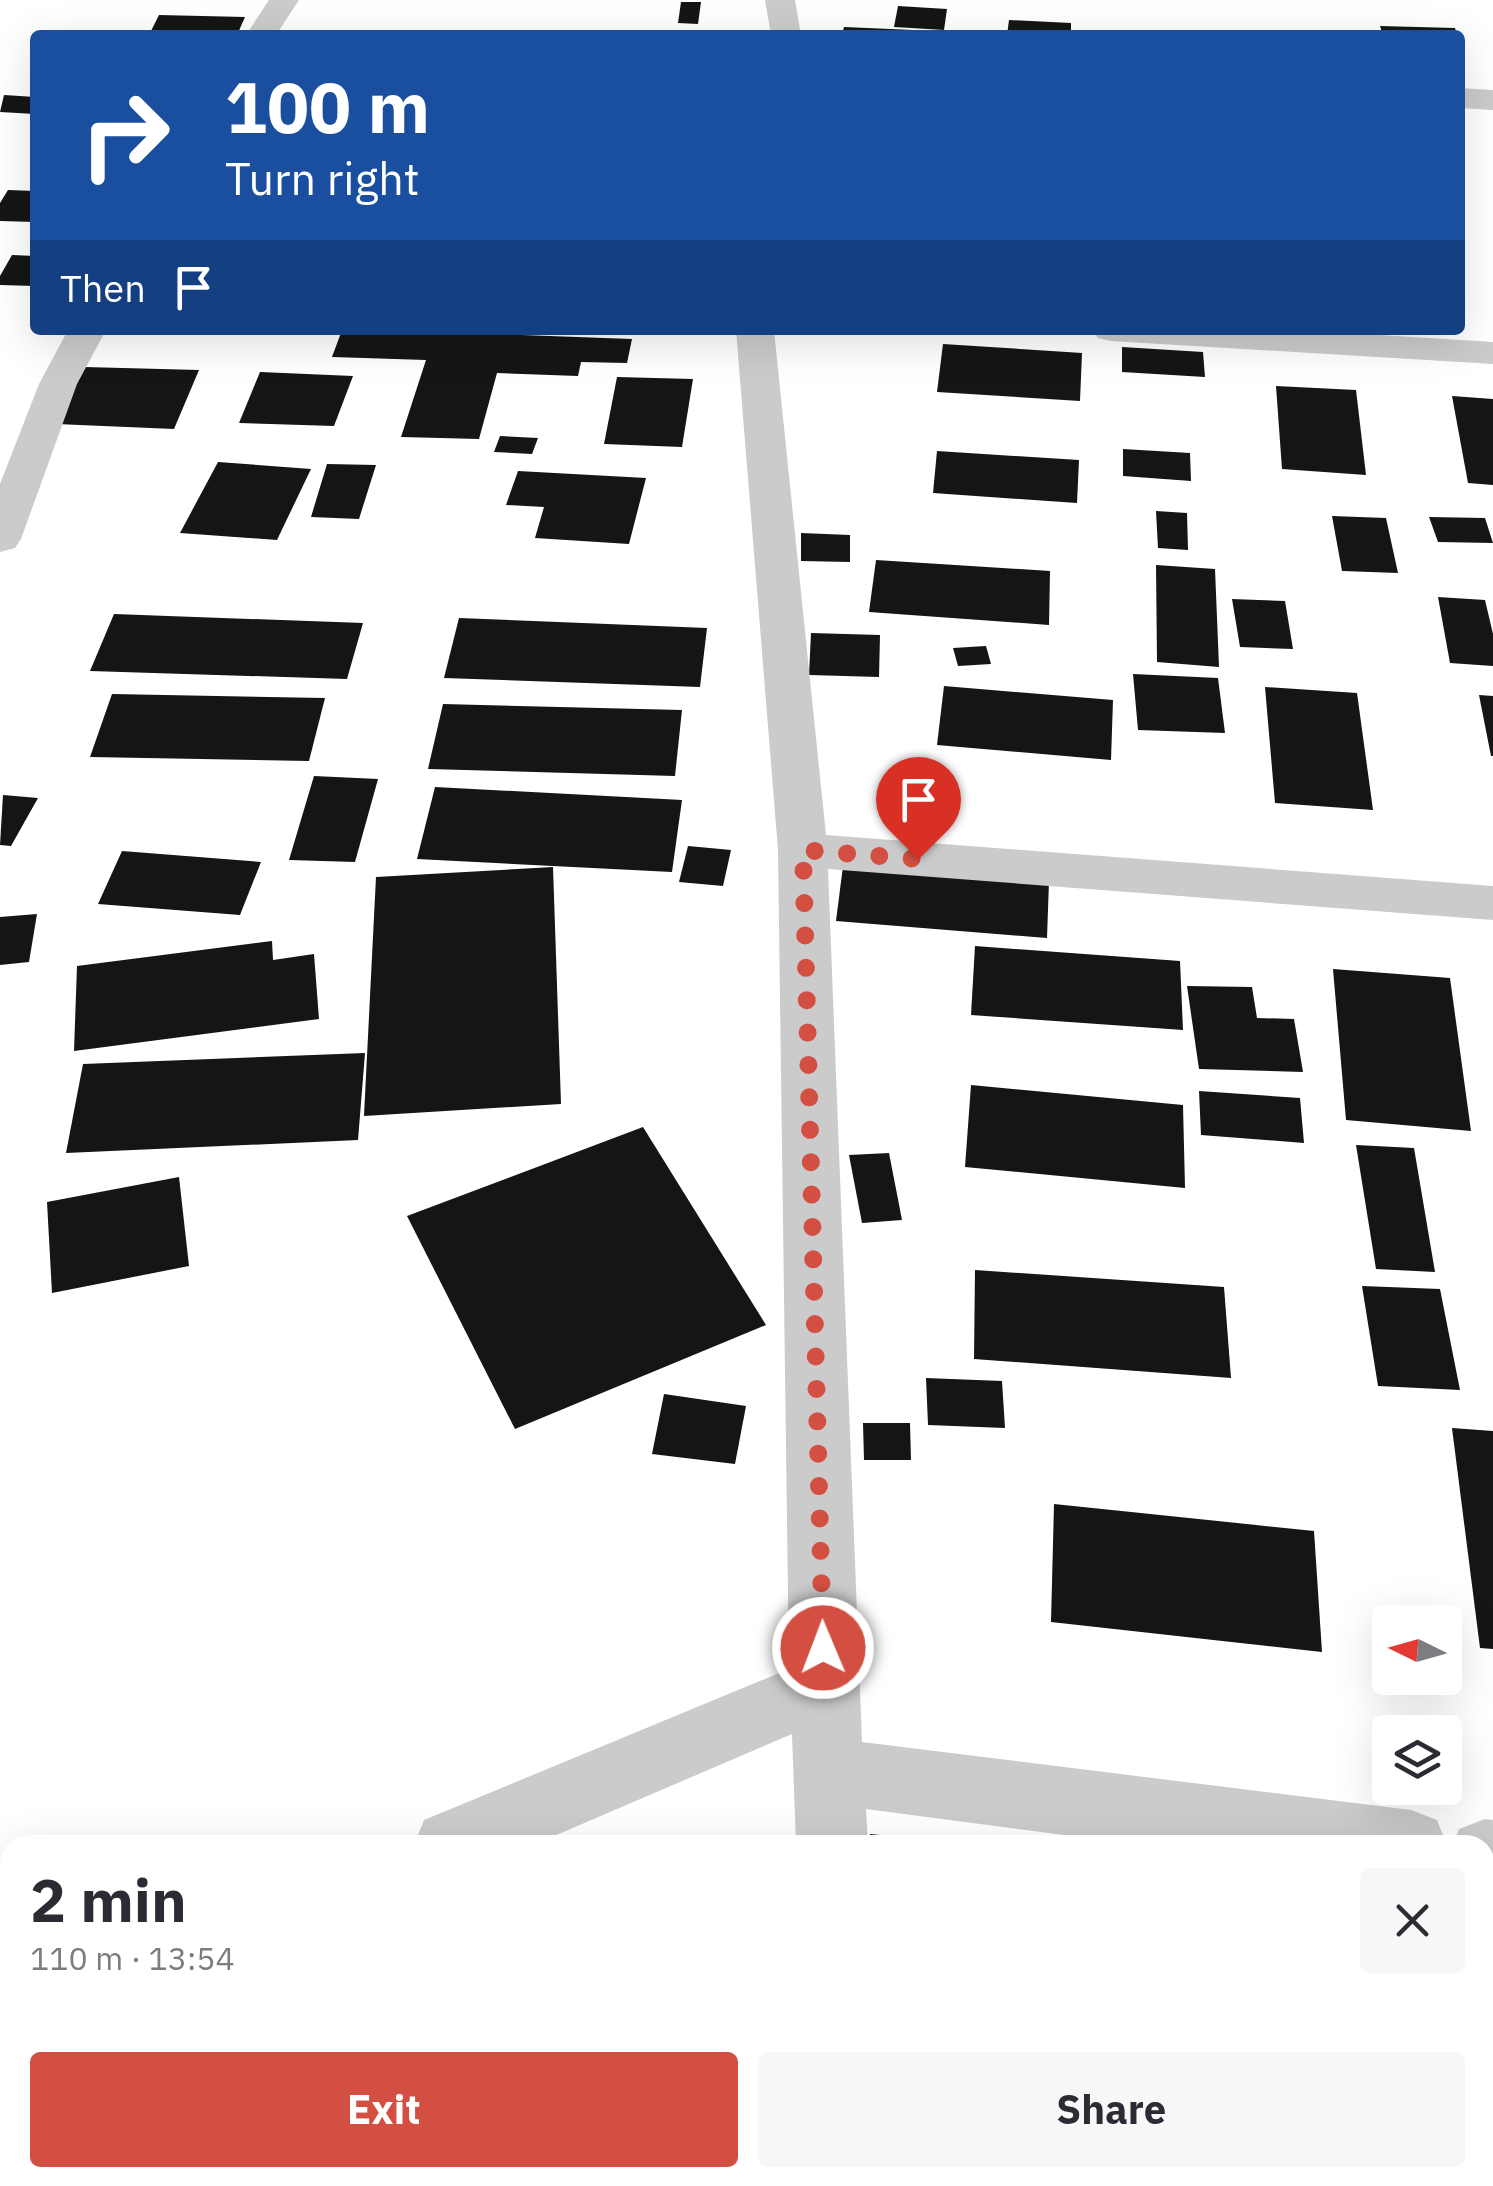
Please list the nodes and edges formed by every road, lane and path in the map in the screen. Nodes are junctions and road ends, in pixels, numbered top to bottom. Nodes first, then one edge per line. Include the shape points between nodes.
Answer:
1 (284, 0) edge
2 (780, 0) edge
3 (264, 30) edge
4 (785, 30) edge
5 (1465, 98) edge
6 (1493, 100) edge
7 (84, 335) edge
8 (756, 335) edge
9 (1194, 335) edge
10 (1493, 353) edge
11 (0, 539) edge
12 (803, 850) junction
13 (1493, 903) edge
14 (824, 1687) junction
15 (828, 1771) junction
16 (474, 1835) edge
17 (831, 1835) edge
18 (1332, 1835) edge

1 - 3 street
2 - 4 street
5 - 6 street
7 - 11 street via 58,384
8 - 12 street
9 - 10 street
12 - 13 street
12 - 14 street
14 - 15 street
14 - 16 street
15 - 17 street
15 - 18 street

